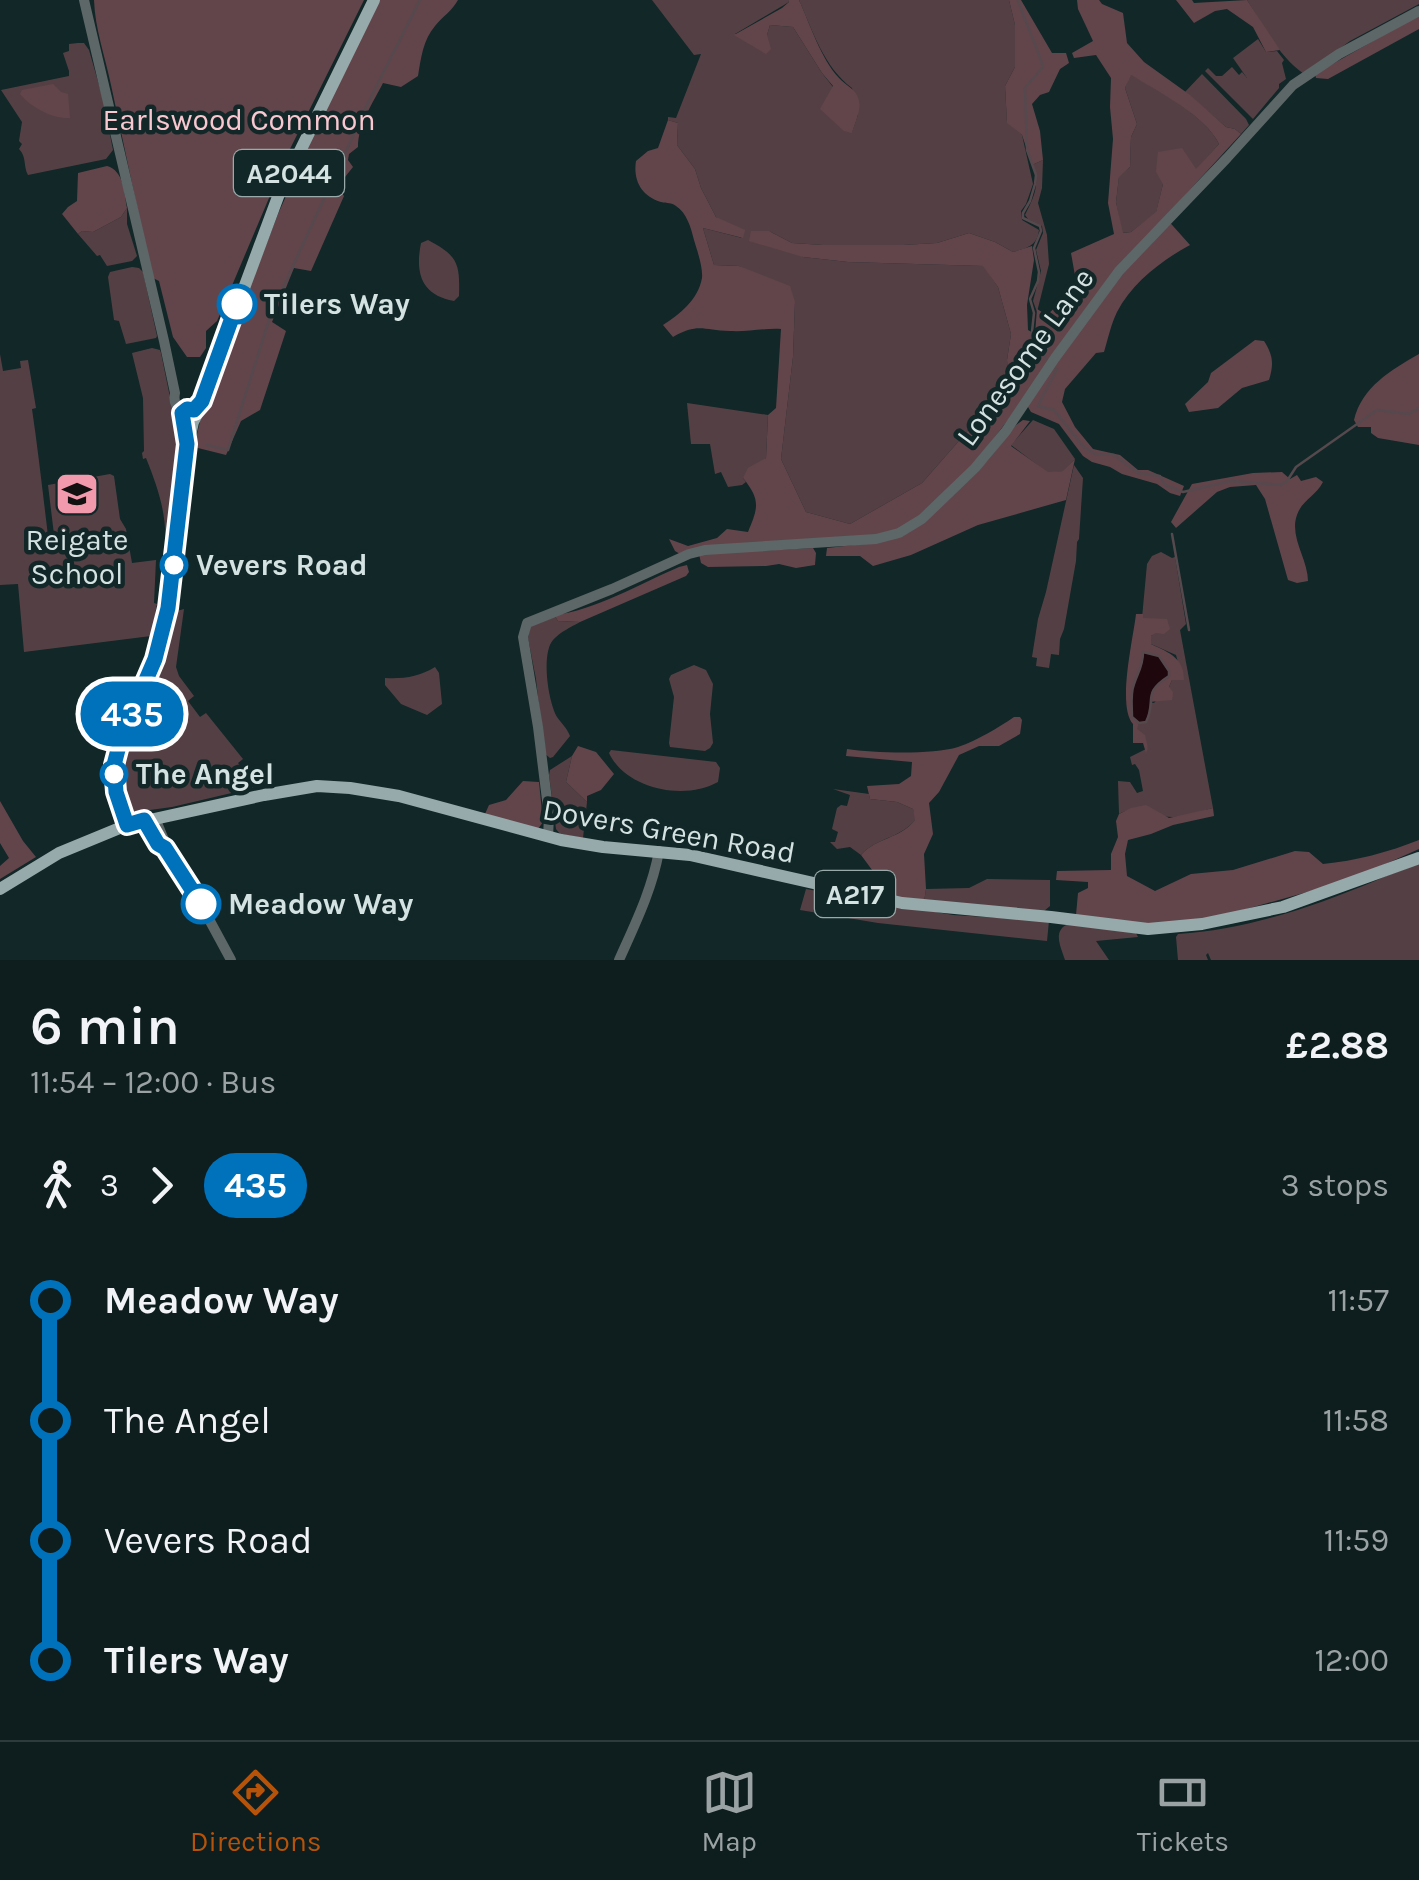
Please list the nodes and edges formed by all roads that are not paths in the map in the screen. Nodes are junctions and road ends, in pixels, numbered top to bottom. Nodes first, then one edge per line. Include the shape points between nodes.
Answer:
1 (84, 0) edge
2 (374, 0) edge
3 (1419, 10) edge
4 (188, 415) junction
5 (149, 819) junction
6 (127, 825) junction
7 (548, 837) junction
8 (659, 851) junction
9 (1419, 858) edge
10 (0, 890) edge
11 (231, 960) edge
12 (618, 960) edge

1 - 4 street via 176,406
2 - 4 main road, A2044 via 280,194 202,401
3 - 7 street, Lonesome Lane via 1293,85 1119,271 1006,432 922,519 876,539 689,554 526,623
4 - 6 main road via 162,636 116,754 114,782
5 - 6 main road, A217
5 - 7 main road, Dovers Green Road / A217 via 334,787 399,796
5 - 11 street
6 - 10 main road, A217 via 60,853
7 - 8 main road, Dovers Green Road / A217
8 - 9 main road, Dovers Green Road / A217 via 902,903 1148,929 1283,907
8 - 12 street

